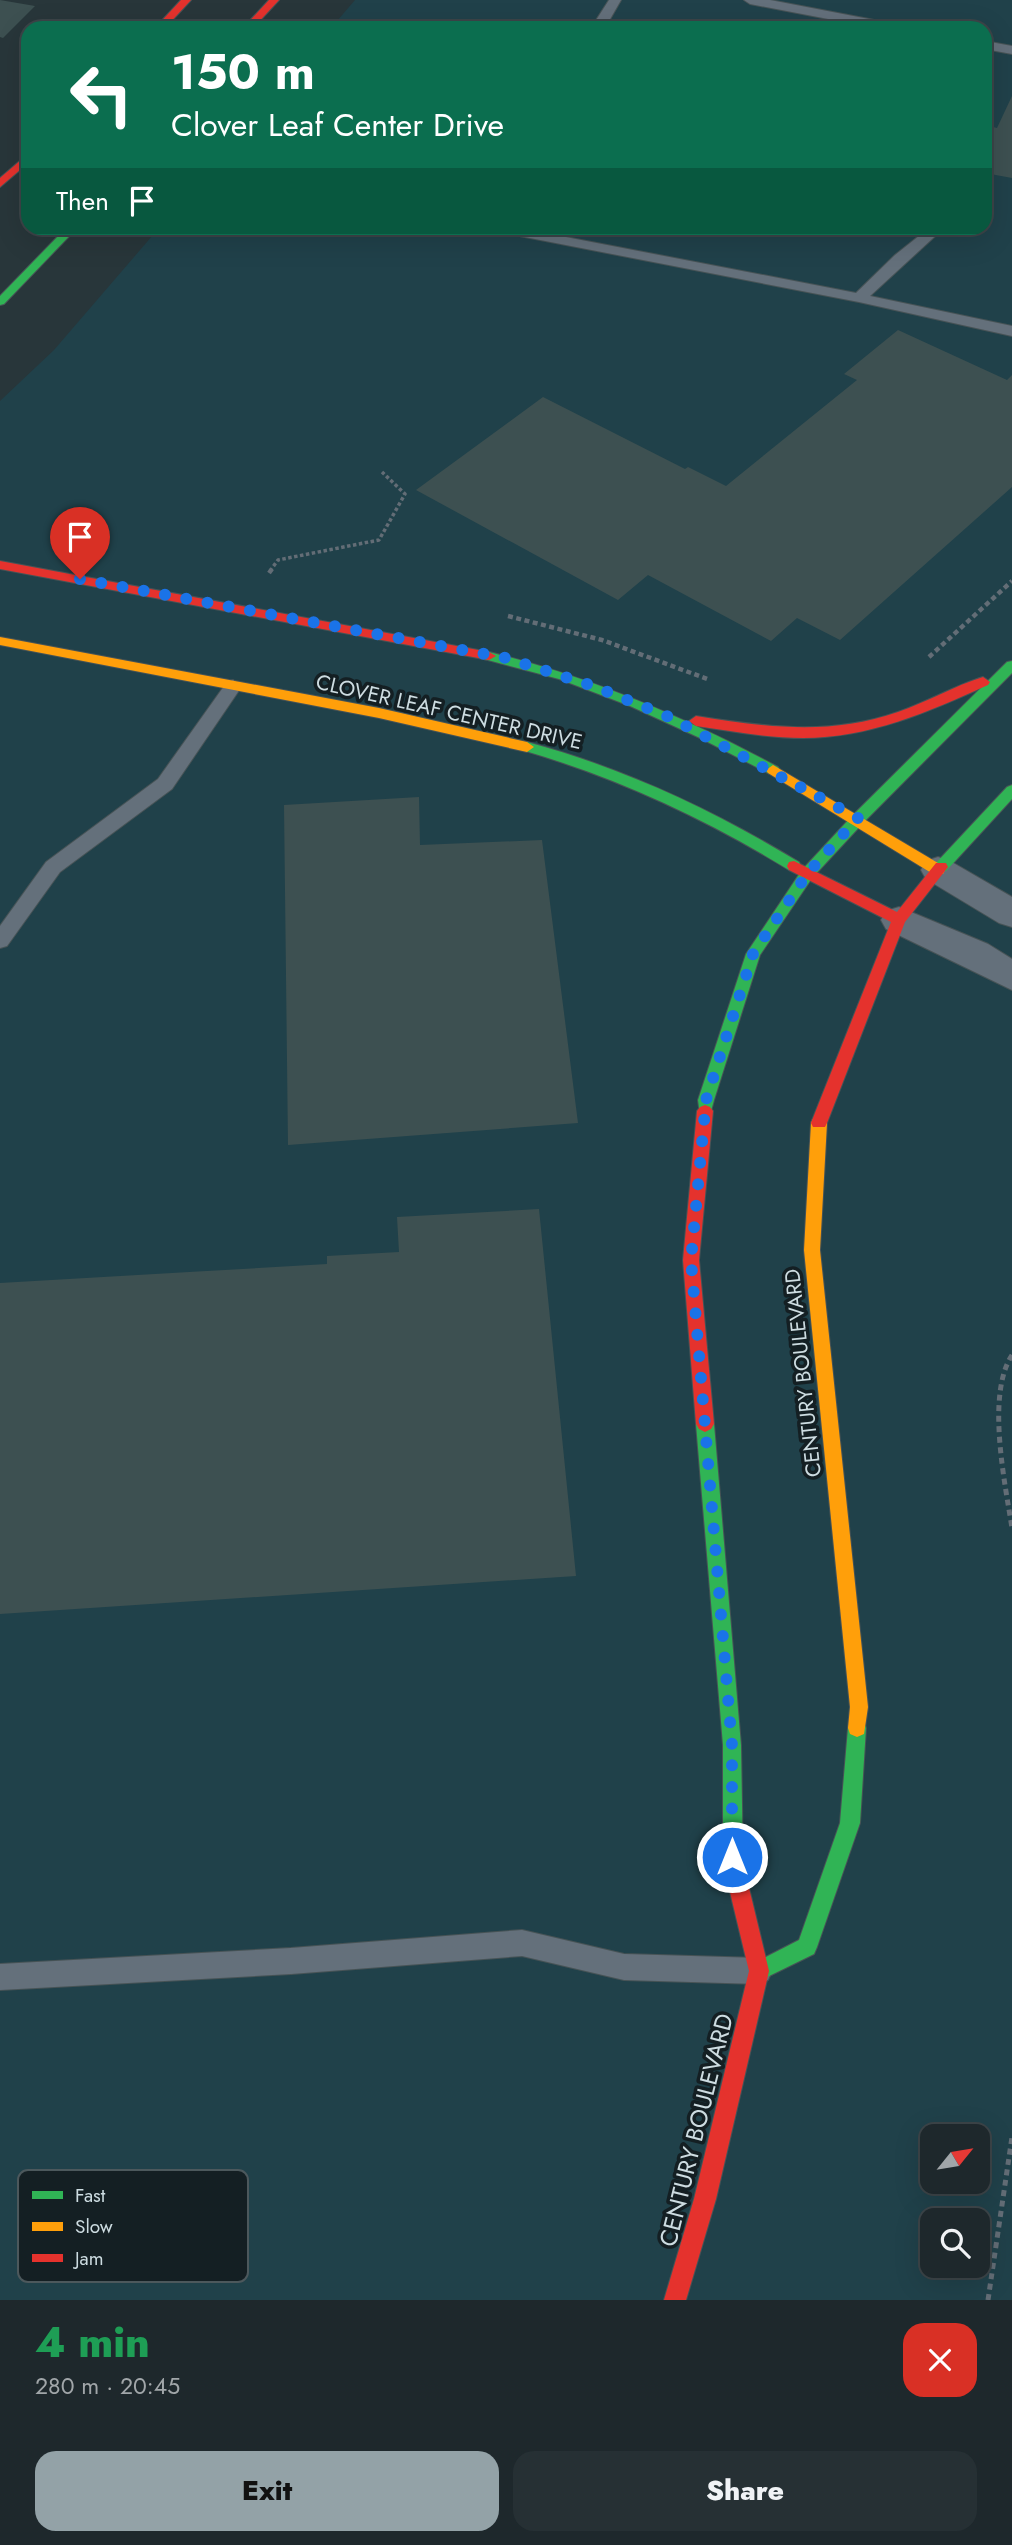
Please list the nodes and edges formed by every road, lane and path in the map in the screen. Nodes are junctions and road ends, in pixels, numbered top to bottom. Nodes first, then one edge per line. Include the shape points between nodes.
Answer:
1 (186, 0) edge
2 (274, 0) edge
3 (615, 0) edge
4 (750, 0) edge
5 (166, 21) edge
6 (254, 21) edge
7 (602, 21) edge
8 (859, 21) edge
9 (992, 46) edge
10 (1012, 50) edge
11 (21, 164) edge
12 (0, 184) edge
13 (65, 235) edge
14 (535, 235) edge
15 (928, 235) edge
16 (859, 298) junction
17 (0, 302) edge
18 (1012, 331) edge
19 (382, 472) dead end
20 (0, 565) edge
21 (281, 576) dead end
22 (1012, 581) edge
23 (497, 615) dead end
24 (0, 641) edge
25 (925, 661) dead end
26 (1007, 669) edge
27 (718, 684) dead end
28 (233, 686) junction
29 (669, 717) junction
30 (1012, 790) edge
31 (858, 818) junction
32 (938, 870) junction
33 (807, 874) junction
34 (1012, 914) edge
35 (899, 920) junction
36 (0, 941) edge
37 (1012, 975) edge
38 (1012, 1355) edge
39 (1012, 1528) edge
40 (759, 1971) junction
41 (0, 1977) edge
42 (1012, 2137) edge
43 (675, 2300) edge
44 (988, 2300) edge

1 - 5 street
2 - 6 street
3 - 7 lane
4 - 8 lane
9 - 10 lane
11 - 12 street
13 - 17 street
14 - 16 lane
15 - 16 lane
16 - 18 lane
19 - 21 path via 405,494 379,540 278,560 269,573
20 - 29 street via 506,658
22 - 25 path
23 - 27 path via 602,640
24 - 28 street, CLOVER LEAF CENTER DRIVE
26 - 29 street via 908,715 835,732 766,731
26 - 31 street, CENTURY BOULEVARD
28 - 33 street, CLOVER LEAF CENTER DRIVE via 558,754 737,830
28 - 36 lane via 165,784 53,867
29 - 31 street
30 - 32 street, CENTURY BOULEVARD
31 - 32 street
31 - 33 street, CENTURY BOULEVARD
32 - 34 street
32 - 35 street, CENTURY BOULEVARD
33 - 35 street, CLOVER LEAF CENTER DRIVE
33 - 40 street, CENTURY BOULEVARD via 753,954 706,1100 691,1260 732,1745 732,1857
35 - 37 street
35 - 40 street, CENTURY BOULEVARD via 819,1123 816,1174 812,1250 859,1707 850,1823 807,1947
38 - 39 path via 1006,1364 997,1426
40 - 41 lane via 624,1967 522,1943
40 - 43 street, CENTURY BOULEVARD via 705,2199
42 - 44 path

